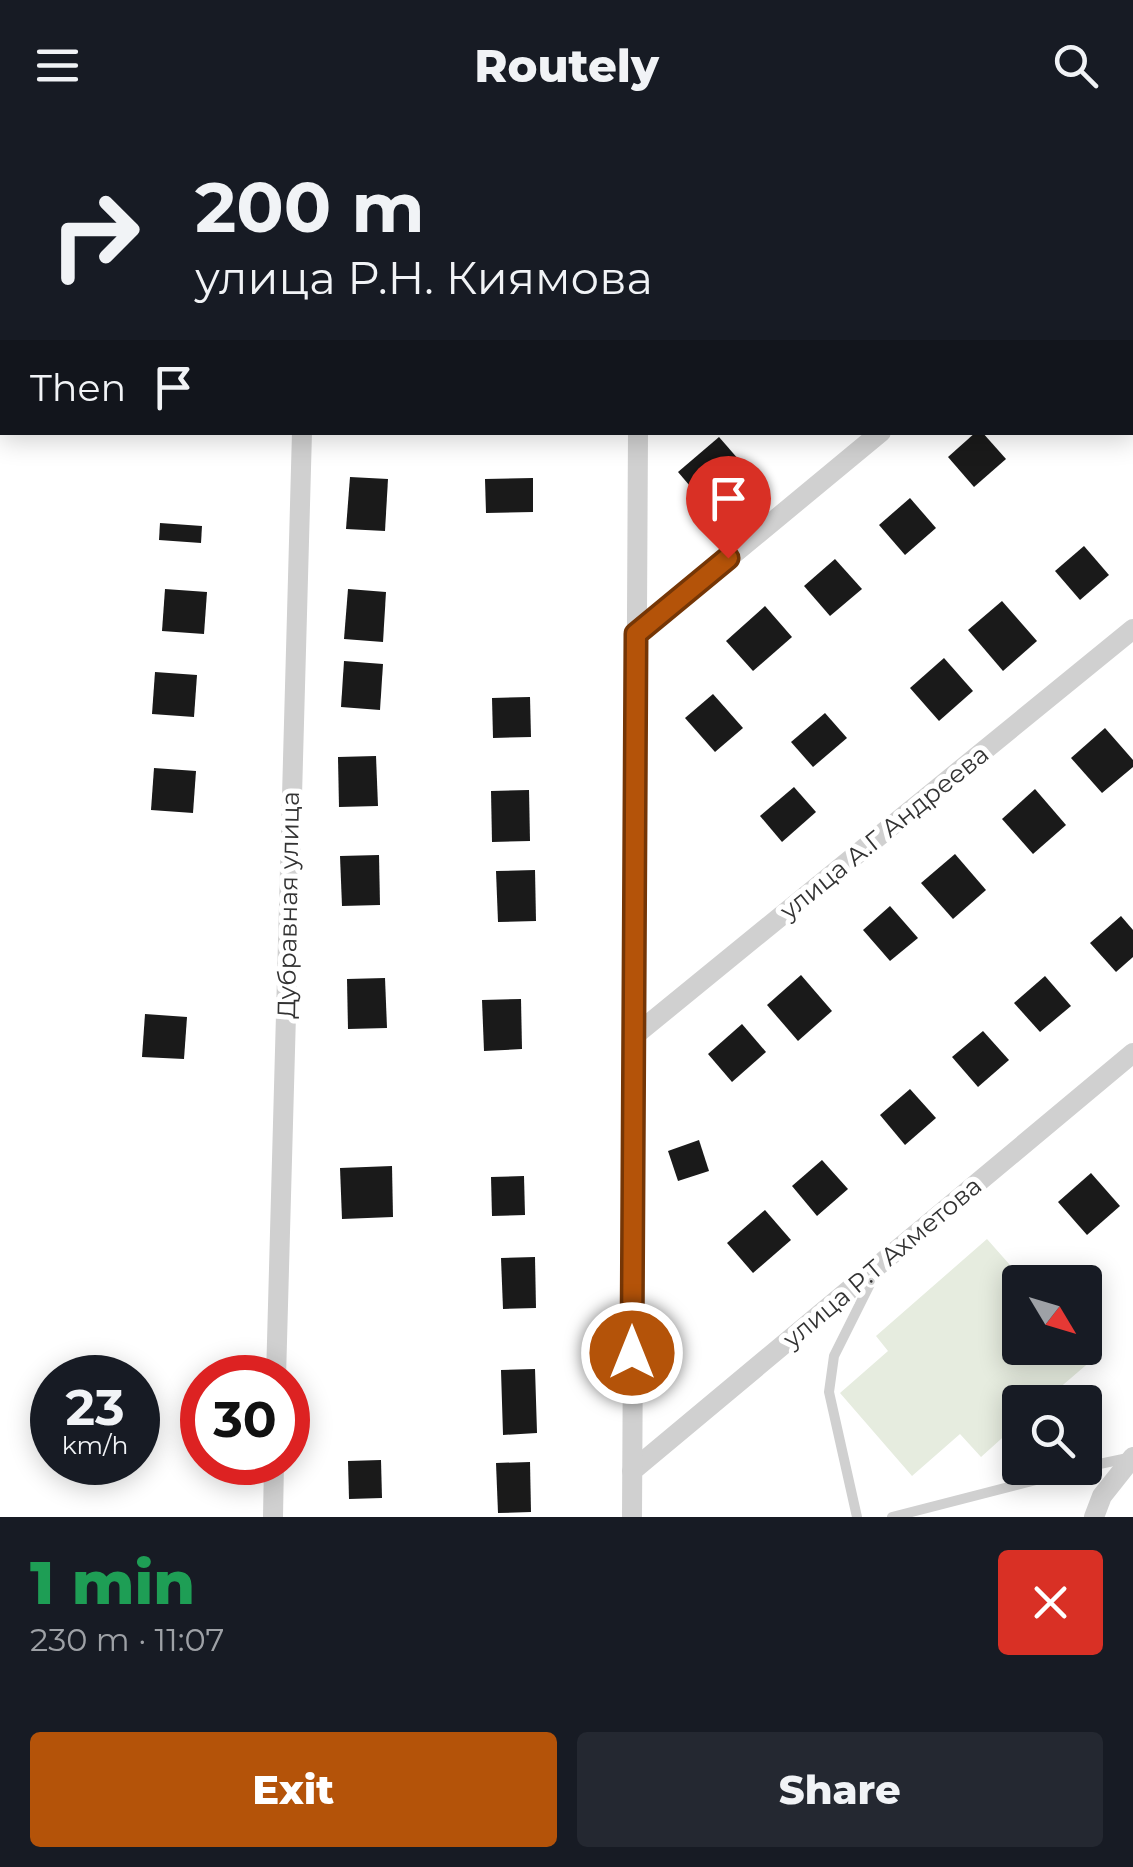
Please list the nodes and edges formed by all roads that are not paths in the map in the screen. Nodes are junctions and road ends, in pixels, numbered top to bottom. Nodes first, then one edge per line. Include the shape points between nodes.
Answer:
1 (302, 435) edge
2 (638, 435) edge
3 (877, 435) edge
4 (1133, 629) edge
5 (636, 634) junction
6 (634, 1036) junction
7 (1133, 1053) edge
8 (880, 1265) junction
9 (277, 1355) edge
10 (1133, 1457) edge
11 (1102, 1463) edge
12 (632, 1472) junction
13 (274, 1485) edge
14 (1015, 1485) edge
15 (273, 1517) edge
16 (632, 1517) edge
17 (858, 1517) edge
18 (892, 1517) edge
19 (1094, 1517) edge

1 - 9 street, Дубравная улица
2 - 5 street
3 - 5 street
4 - 6 street, улица А.Г Андреева
5 - 6 street
6 - 12 street
7 - 8 street, улица Р.Т Ахметова
8 - 12 street, улица Р.Т Ахметова
8 - 17 lane via 834,1356 829,1392
10 - 11 lane
10 - 19 street
12 - 16 street
13 - 15 street
14 - 18 lane

